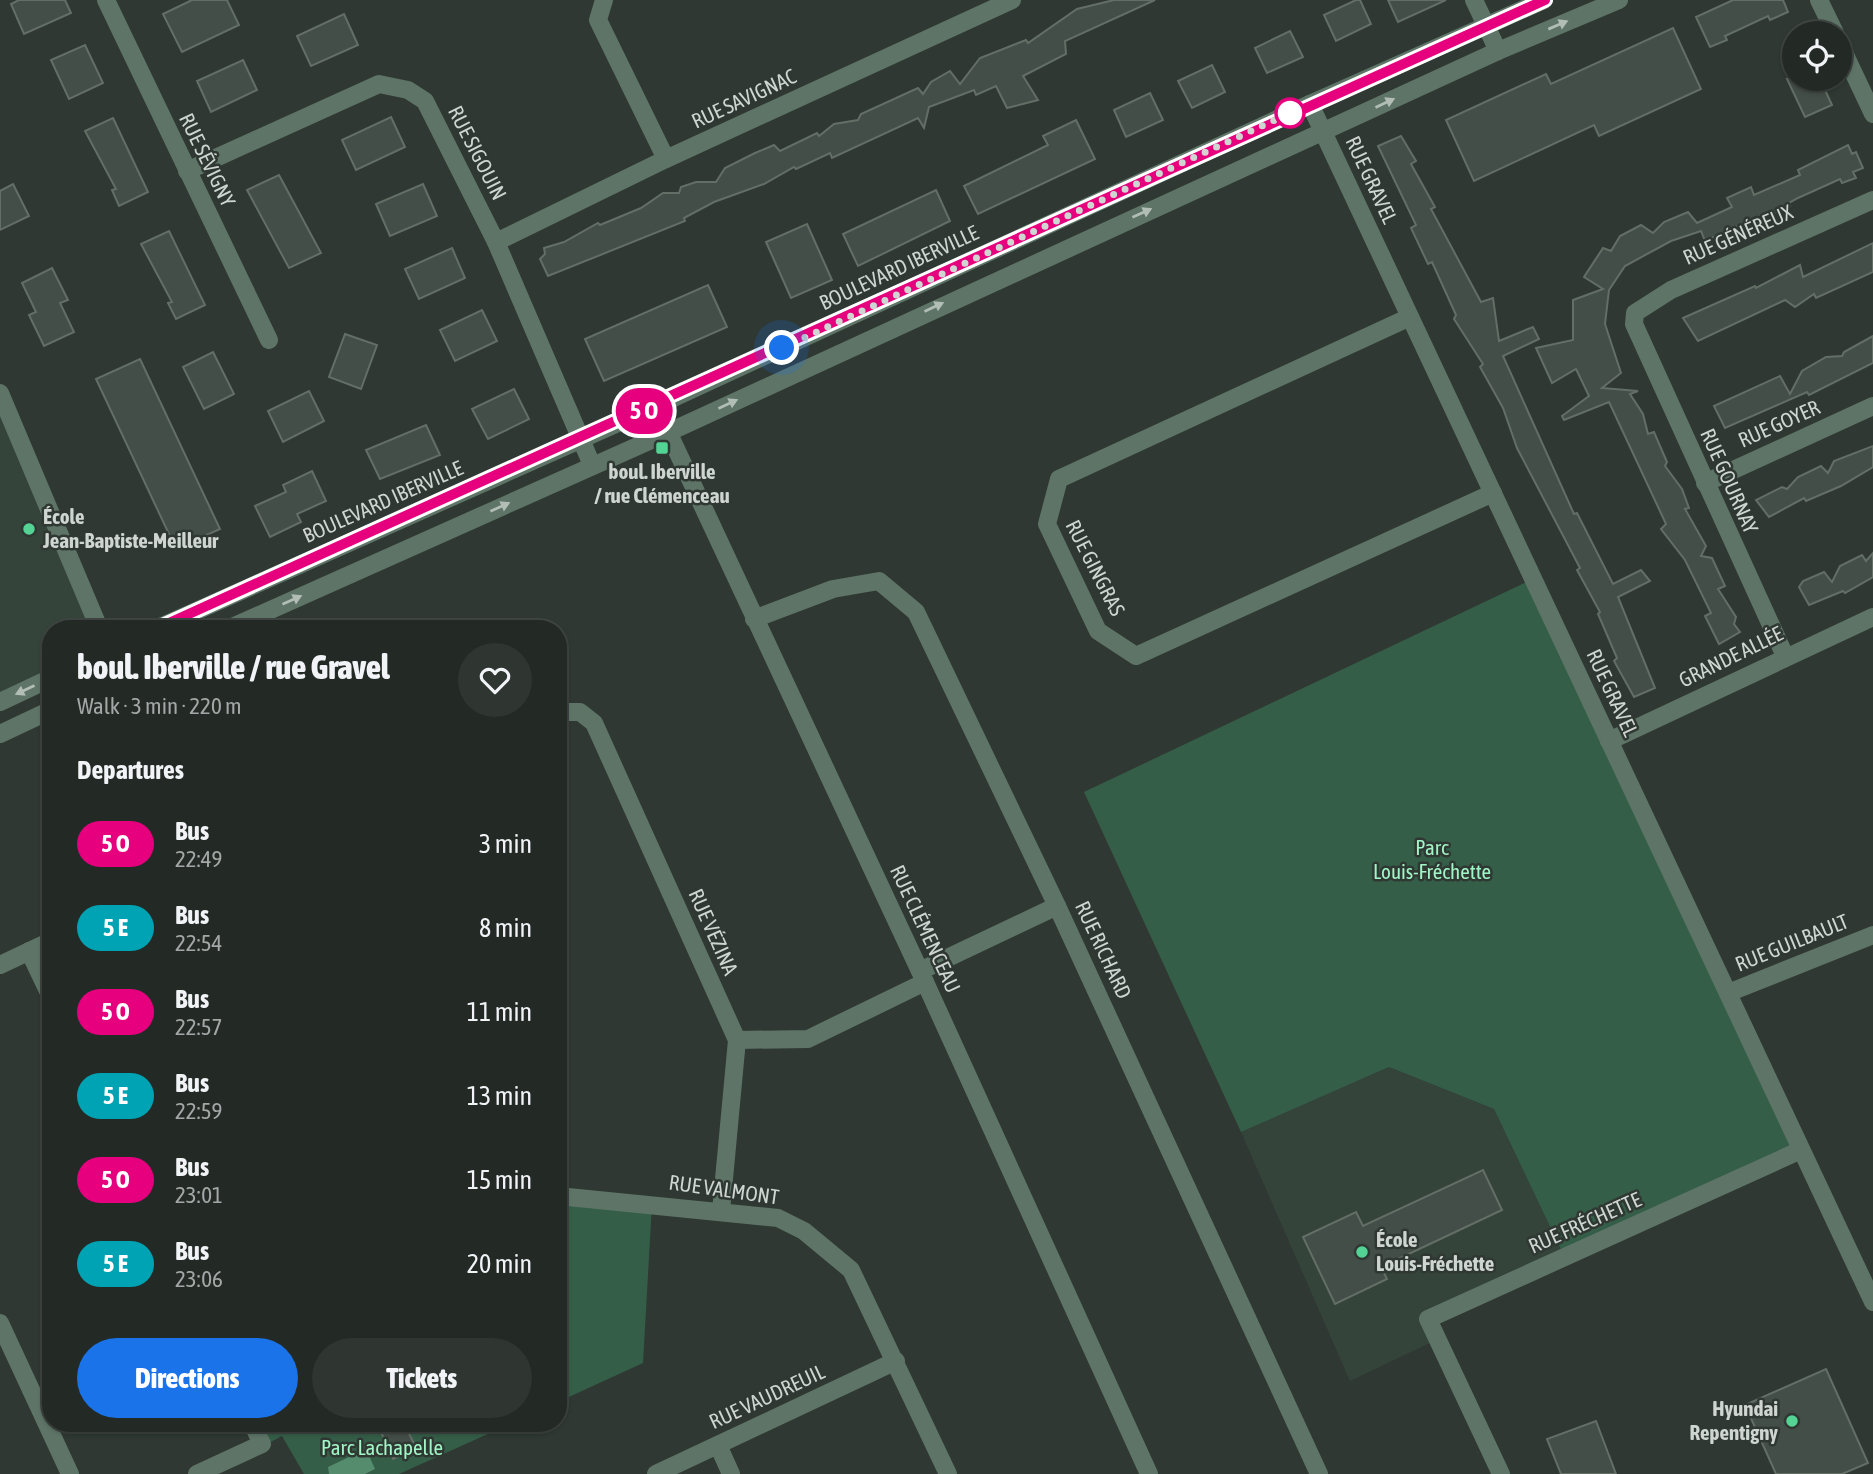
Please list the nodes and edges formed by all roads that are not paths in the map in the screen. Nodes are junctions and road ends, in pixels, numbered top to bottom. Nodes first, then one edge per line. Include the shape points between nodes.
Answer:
1 (106, 0) edge
2 (604, 0) edge
3 (1012, 0) edge
4 (1474, 0) edge
5 (1544, 0) edge
6 (1619, 0) edge
7 (1819, 0) edge
8 (1829, 21) edge
9 (1486, 26) junction
10 (1498, 51) junction
11 (1852, 70) edge
12 (1310, 104) junction
13 (1873, 114) edge
14 (1323, 131) junction
15 (666, 159) junction
16 (187, 171) junction
17 (1873, 200) edge
18 (496, 242) junction
19 (1410, 317) junction
20 (1634, 324) joint
21 (269, 340) dead end
22 (0, 393) edge
23 (656, 406) junction
24 (1873, 407) edge
25 (667, 433) junction
26 (581, 438) junction
27 (592, 465) junction
28 (1705, 483) junction
29 (1493, 493) junction
30 (1873, 617) edge
31 (754, 619) junction
32 (96, 620) edge
33 (176, 620) edge
34 (248, 620) edge
35 (1785, 656) junction
36 (42, 682) edge
37 (0, 702) edge
38 (567, 712) edge
39 (42, 714) edge
40 (0, 734) edge
41 (1609, 741) junction
42 (1057, 906) junction
43 (1873, 935) edge
44 (42, 945) edge
45 (29, 951) junction
46 (0, 965) edge
47 (922, 976) junction
48 (42, 978) edge
49 (1728, 993) junction
50 (737, 1040) junction
51 (1801, 1150) junction
52 (567, 1197) edge
53 (721, 1211) junction
54 (1873, 1302) edge
55 (0, 1323) edge
56 (7, 1356) edge
57 (896, 1361) junction
58 (42, 1422) edge
59 (48, 1432) edge
60 (256, 1432) edge
61 (718, 1445) junction
62 (70, 1474) edge
63 (197, 1474) edge
64 (656, 1474) edge
65 (731, 1474) edge
66 (948, 1474) edge
67 (1149, 1474) edge
68 (1319, 1474) edge
69 (1501, 1474) edge

1 - 16 street, RUE SÉVIGNY
2 - 15 street via 598,20
3 - 15 street, RUE SAVIGNAC
4 - 9 street
5 - 9 street, BOULEVARD IBERVILLE
10 -> 6 street
7 - 8 street
9 - 10 street
9 - 12 street, BOULEVARD IBERVILLE
14 -> 10 street
11 - 13 street
12 - 14 street, RUE GRAVEL
12 - 23 street, BOULEVARD IBERVILLE
14 - 19 street, RUE GRAVEL
25 -> 14 street
15 - 18 street, RUE SAVIGNAC
16 - 18 street, RUE SIGOUIN via 379,84 408,90 425,101
16 - 21 street, RUE SÉVIGNY
17 - 20 street, RUE GÉNÉREUX via 1671,290 1634,313
18 - 26 street, RUE SIGOUIN
19 - 29 street, RUE GRAVEL
19 - 29 street, RUE GINGRAS via 1059,479 1047,524 1098,631 1136,656
20 - 28 street, RUE GOURNAY
22 - 32 street
23 - 25 street, RUE CLÉMENCEAU
23 - 26 street, BOULEVARD IBERVILLE
24 - 28 street, RUE GOYER
25 - 27 street
25 - 31 street, RUE CLÉMENCEAU
26 - 27 street, RUE SIGOUIN
26 - 33 street, BOULEVARD IBERVILLE
34 -> 27 street
28 - 35 street, RUE GOURNAY
29 - 41 street, RUE GRAVEL
30 - 35 street, GRANDE ALLÉE
31 - 42 street, RUE RICHARD via 833,589 878,581 916,612
31 - 47 street, RUE CLÉMENCEAU
35 - 41 street, GRANDE ALLÉE
36 -> 37 street
38 - 50 street, RUE VÉZINA via 580,712 594,723
39 - 40 street
41 - 49 street, RUE GRAVEL
42 - 47 street
42 - 68 street, RUE RICHARD
43 - 49 street, RUE GUILBAULT
44 - 45 street
45 - 46 street
45 - 48 street
47 - 50 street via 808,1039
47 - 67 street, RUE CLÉMENCEAU
49 - 51 street, RUE GRAVEL
50 - 53 street, RUE VÉZINA
51 - 54 street, RUE GRAVEL
51 - 69 street, RUE FRÉCHETTE via 1428,1319
52 - 53 street, RUE VALMONT
53 - 57 street, RUE VALMONT via 778,1218 829,1248 851,1270
55 - 56 street
56 - 58 street
57 - 61 street, RUE VAUDREUIL
57 - 66 street, RUE VALMONT
59 - 62 street
60 - 63 street via 262,1444
61 - 64 street, RUE VAUDREUIL
61 - 65 street

